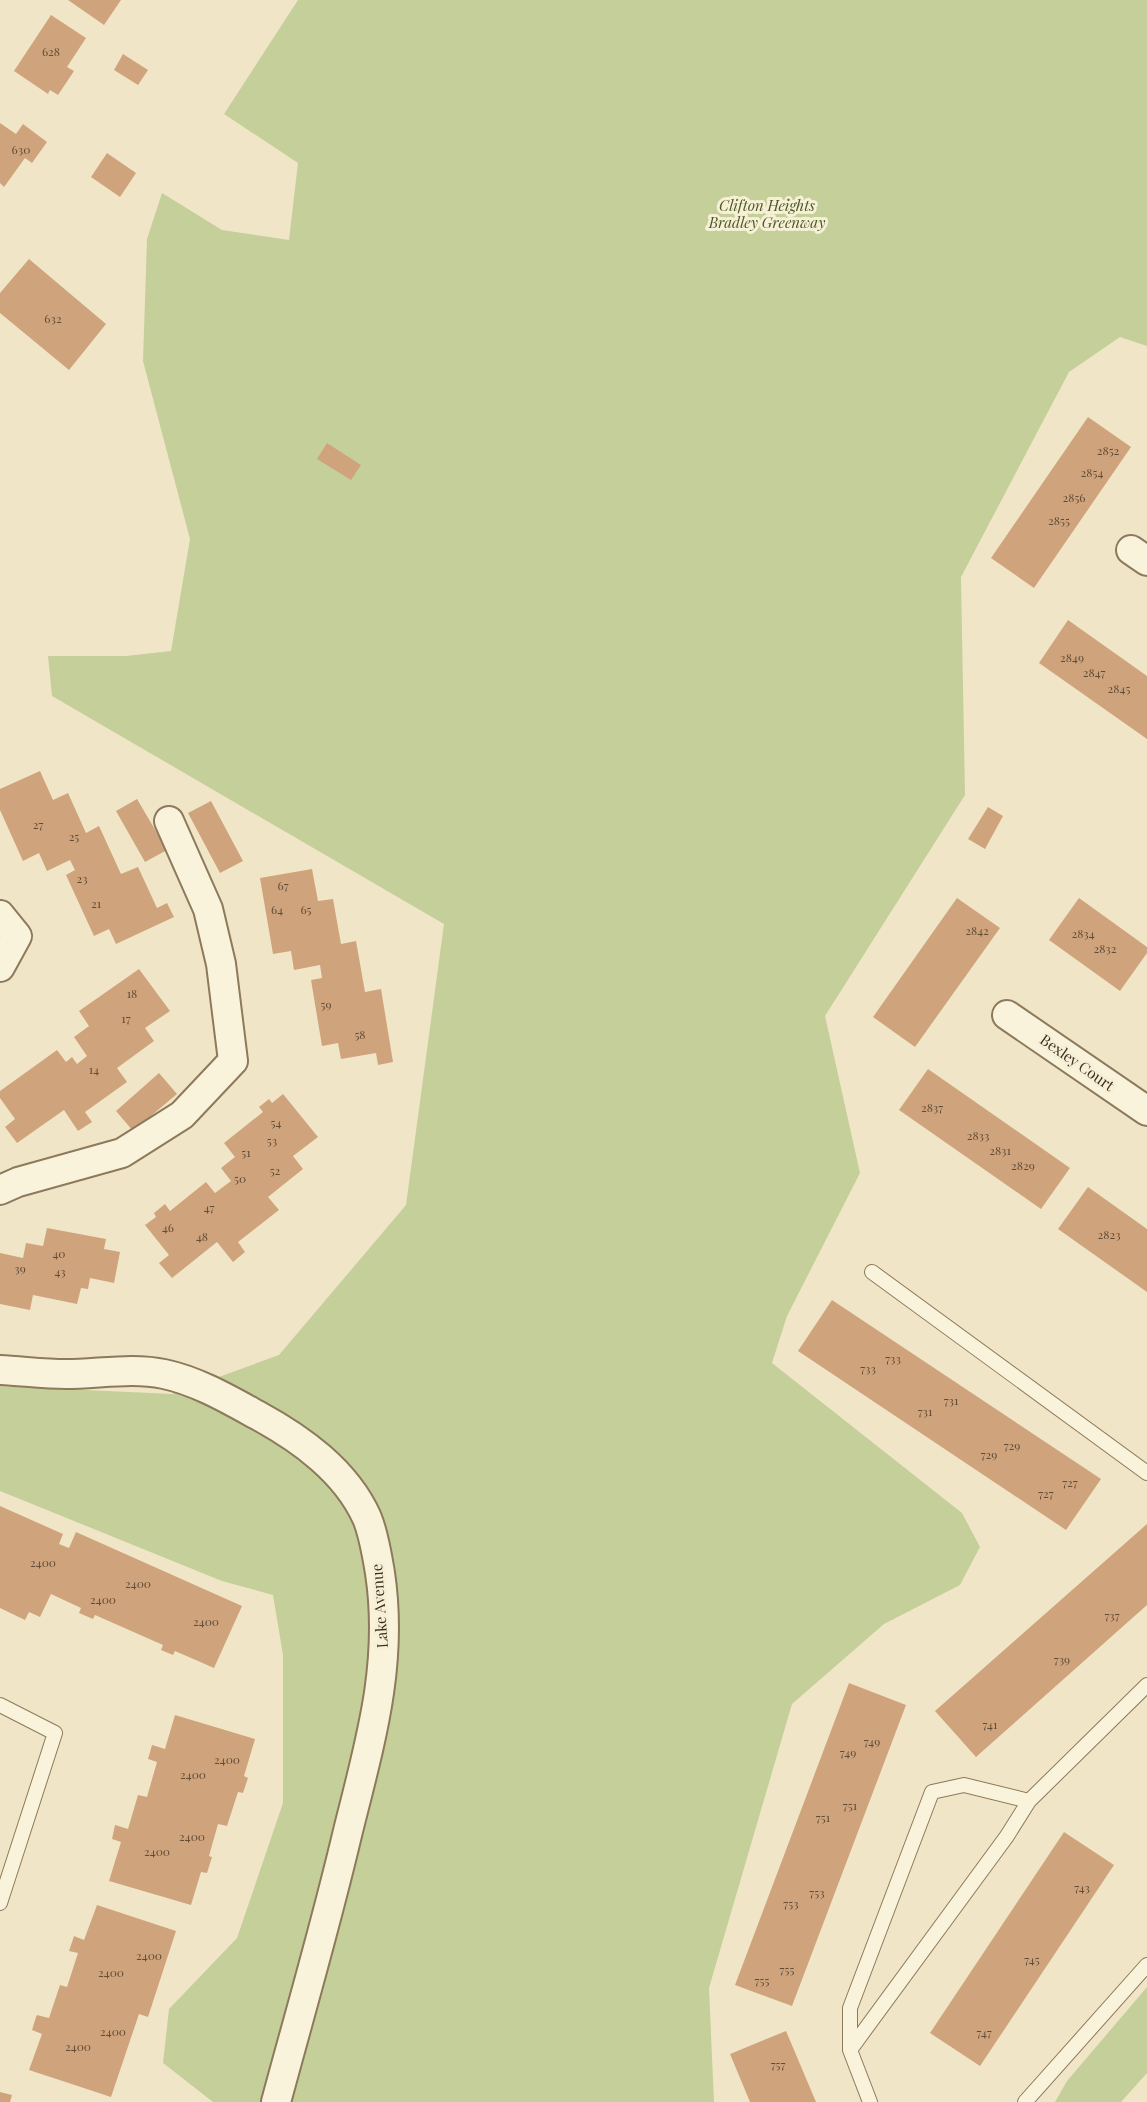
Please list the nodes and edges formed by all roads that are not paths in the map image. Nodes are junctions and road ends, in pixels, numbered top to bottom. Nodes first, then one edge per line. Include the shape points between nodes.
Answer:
1 (169, 821) dead end
2 (0, 915) edge
3 (0, 967) edge
4 (1007, 1014) dead end
5 (1147, 1111) edge
6 (0, 1190) edge
7 (872, 1272) dead end
8 (0, 1370) edge
9 (1147, 1473) edge
10 (1147, 1685) edge
11 (0, 1705) edge
12 (1029, 1801) junction
13 (0, 1903) edge
14 (1147, 1965) edge
15 (850, 2050) junction
16 (276, 2102) edge
17 (870, 2102) edge
18 (1025, 2102) edge

1 - 6 street via 208,909 221,964 233,1061 182,1115 122,1153
2 - 3 street via 17,936
4 - 5 street, Bexley Court
7 - 9 lane
8 - 16 street, Lake Avenue via 162,1373 188,1381 268,1421 320,1456 352,1491 367,1519 382,1585 385,1640 381,1697 331,1903
10 - 12 lane
11 - 13 lane via 56,1733
12 - 15 lane
12 - 15 lane via 964,1785 932,1792 850,2008
14 - 18 lane
15 - 17 lane

